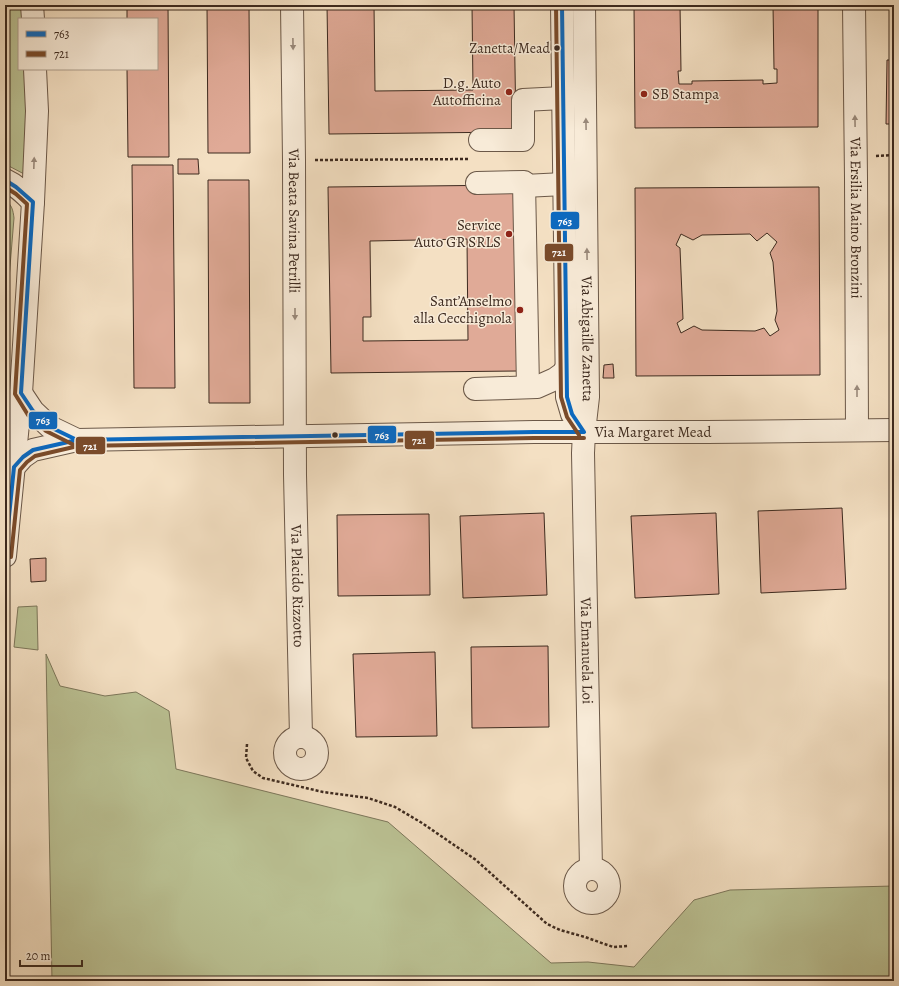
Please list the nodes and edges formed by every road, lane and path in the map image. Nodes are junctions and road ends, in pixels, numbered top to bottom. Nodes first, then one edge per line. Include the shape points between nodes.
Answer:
1 (32, 5) edge
2 (292, 5) edge
3 (562, 5) edge
4 (584, 5) edge
5 (854, 5) edge
6 (33, 18) edge
7 (35, 70) edge
8 (563, 98) junction
9 (478, 150) joint
10 (294, 160) junction
11 (5, 180) edge
12 (477, 182) dead end
13 (564, 184) junction
14 (524, 186) junction
15 (33, 202) junction
16 (566, 369) junction
17 (528, 387) junction
18 (475, 388) dead end
19 (21, 393) junction
20 (858, 430) junction
21 (894, 430) edge
22 (584, 432) junction
23 (296, 436) junction
24 (77, 440) junction
25 (14, 467) junction
26 (5, 556) edge
27 (301, 736) dead end
28 (247, 744) dead end
29 (591, 869) dead end
30 (628, 946) dead end

1 - 6 street
2 -> 10 street, Via Beata Savina Petrilli
3 - 8 street, Via Abigaille Zanetta
22 -> 4 street, Via Abigaille Zanetta via 588,397
20 -> 5 street, Via Ersilia Maino Bronzini
15 -> 7 street via 37,111
8 - 9 street via 523,100 523,140
8 - 13 street, Via Abigaille Zanetta
9 - 10 path
10 -> 23 street, Via Beata Savina Petrilli
11 - 15 street via 14,184
12 - 14 street via 524,182
13 - 14 street
13 - 16 street, Via Abigaille Zanetta
14 - 17 street
15 - 19 street
16 - 17 street via 555,379 537,387
16 - 22 street, Via Abigaille Zanetta via 566,397 572,414
17 - 18 street
19 - 24 street, Via Margaret Mead via 33,411 50,427
19 - 25 street
20 - 21 street, Via Margaret Mead
20 - 22 street, Via Margaret Mead
22 - 23 street, Via Margaret Mead
22 - 29 street, Via Emanuela Loi
23 - 24 street, Via Margaret Mead
23 - 27 street, Via Placido Rizzotto
24 - 25 street, Via Margaret Mead via 33,450
25 - 26 street
28 - 30 path via 246,758 253,771 263,778 323,792 368,798 395,807 476,860 546,924 612,946

